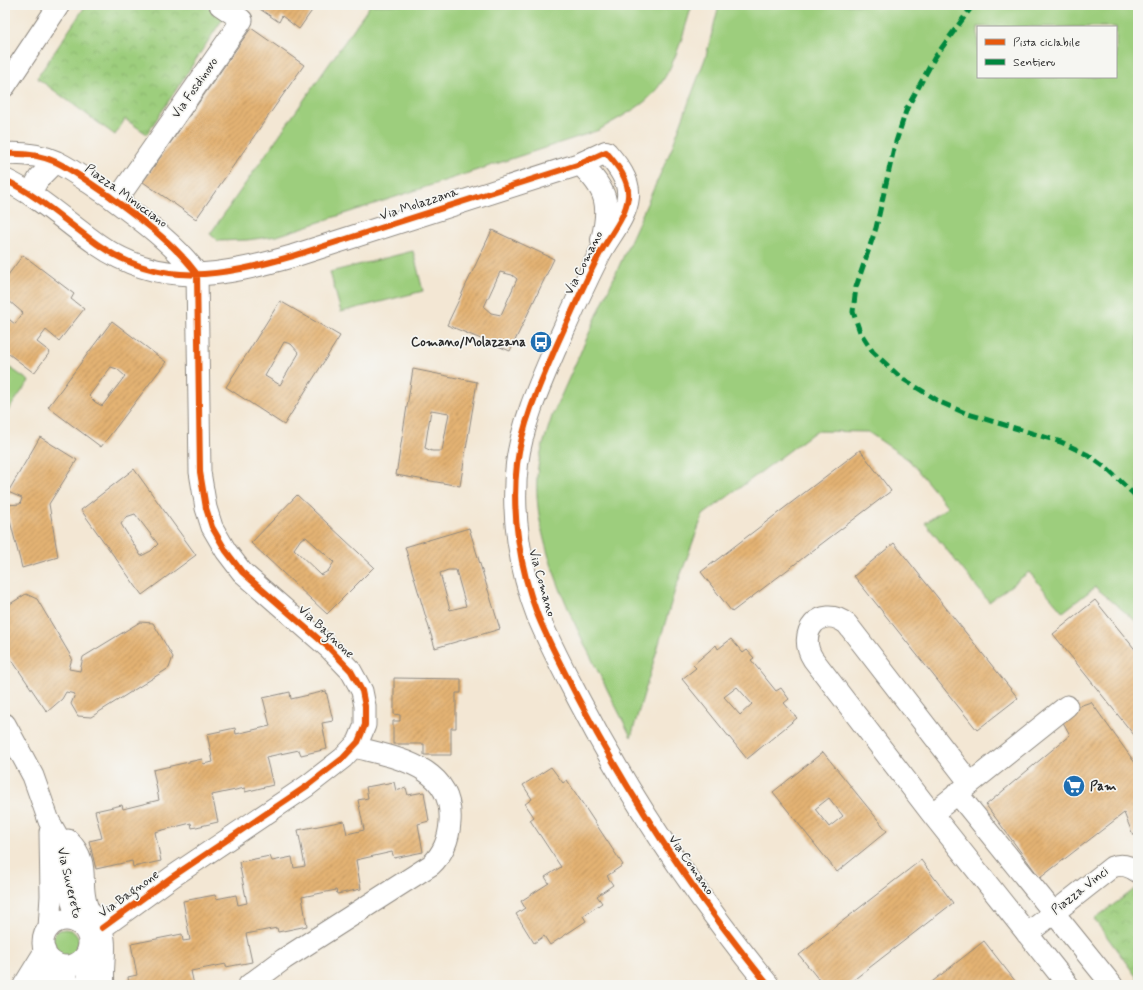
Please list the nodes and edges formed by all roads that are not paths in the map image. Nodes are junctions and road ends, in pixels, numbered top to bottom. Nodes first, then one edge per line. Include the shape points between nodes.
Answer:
1 (59, 5) edge
2 (220, 5) edge
3 (5, 85) edge
4 (606, 152) joint
5 (5, 154) edge
6 (55, 162) junction
7 (580, 164) junction
8 (132, 178) joint
9 (5, 180) edge
10 (30, 194) junction
11 (116, 201) junction
12 (599, 255) junction
13 (198, 274) junction
14 (1067, 706) dead end
15 (5, 724) edge
16 (355, 747) junction
17 (964, 788) junction
18 (932, 814) junction
19 (49, 821) junction
20 (1138, 872) edge
21 (1054, 912) junction
22 (78, 923) junction
23 (49, 928) junction
24 (102, 928) junction
25 (1027, 934) junction
26 (45, 951) junction
27 (88, 952) junction
28 (62, 966) junction
29 (24, 985) edge
30 (43, 985) edge
31 (69, 985) edge
32 (88, 985) edge
33 (104, 985) edge
34 (249, 985) edge
35 (768, 985) edge
36 (1068, 985) edge
37 (1112, 985) edge

1 - 3 street
2 - 8 street, Via Fosdinovo via 242,20
4 - 7 street, Via Molazzana
4 - 12 street, Via Comano via 626,180 628,195 621,218
5 - 6 street, Piazza Minucciano via 28,154
6 - 10 street
6 - 11 street, Piazza Minucciano
7 - 12 street via 596,182 607,207
7 - 13 street, Via Molazzana via 293,256 237,271
8 - 11 street, Piazza Minucciano
9 - 10 street
10 - 13 street via 96,244 118,257 157,270
11 - 13 street, Piazza Minucciano via 166,239
12 - 35 street, Via Comano via 541,382 522,438 517,464 516,491 518,529 525,568 536,610 547,635 589,720 624,782 689,882
13 - 16 street, Via Bagnone via 200,472 203,496 212,526 242,572 329,648 351,671 360,686 365,706 365,725
14 - 17 street
15 - 19 street, Via Suvereto via 33,776
16 - 24 street, Via Bagnone via 307,786 172,877
16 - 34 street via 417,766 437,779 447,797 450,812 446,846 431,865 284,959
17 - 18 street
17 - 18 street via 846,624 831,617 824,617 815,622 806,643 810,654
17 - 21 street
18 - 25 street
19 - 22 street, Via Suvereto via 64,851
19 - 23 street, Via Suvereto via 52,896
19 - 24 street via 78,853 83,869 87,907
20 - 21 street, Piazza Vinci via 1121,864 1112,867
21 - 25 street, Piazza Vinci
21 - 37 street
22 - 23 street via 63,920
22 - 27 street via 88,934
23 - 26 street via 43,944
24 - 33 street
25 - 36 street
26 - 28 street via 51,960
26 - 29 street
27 - 28 street via 76,964
27 - 32 street
28 - 30 street
28 - 31 street

